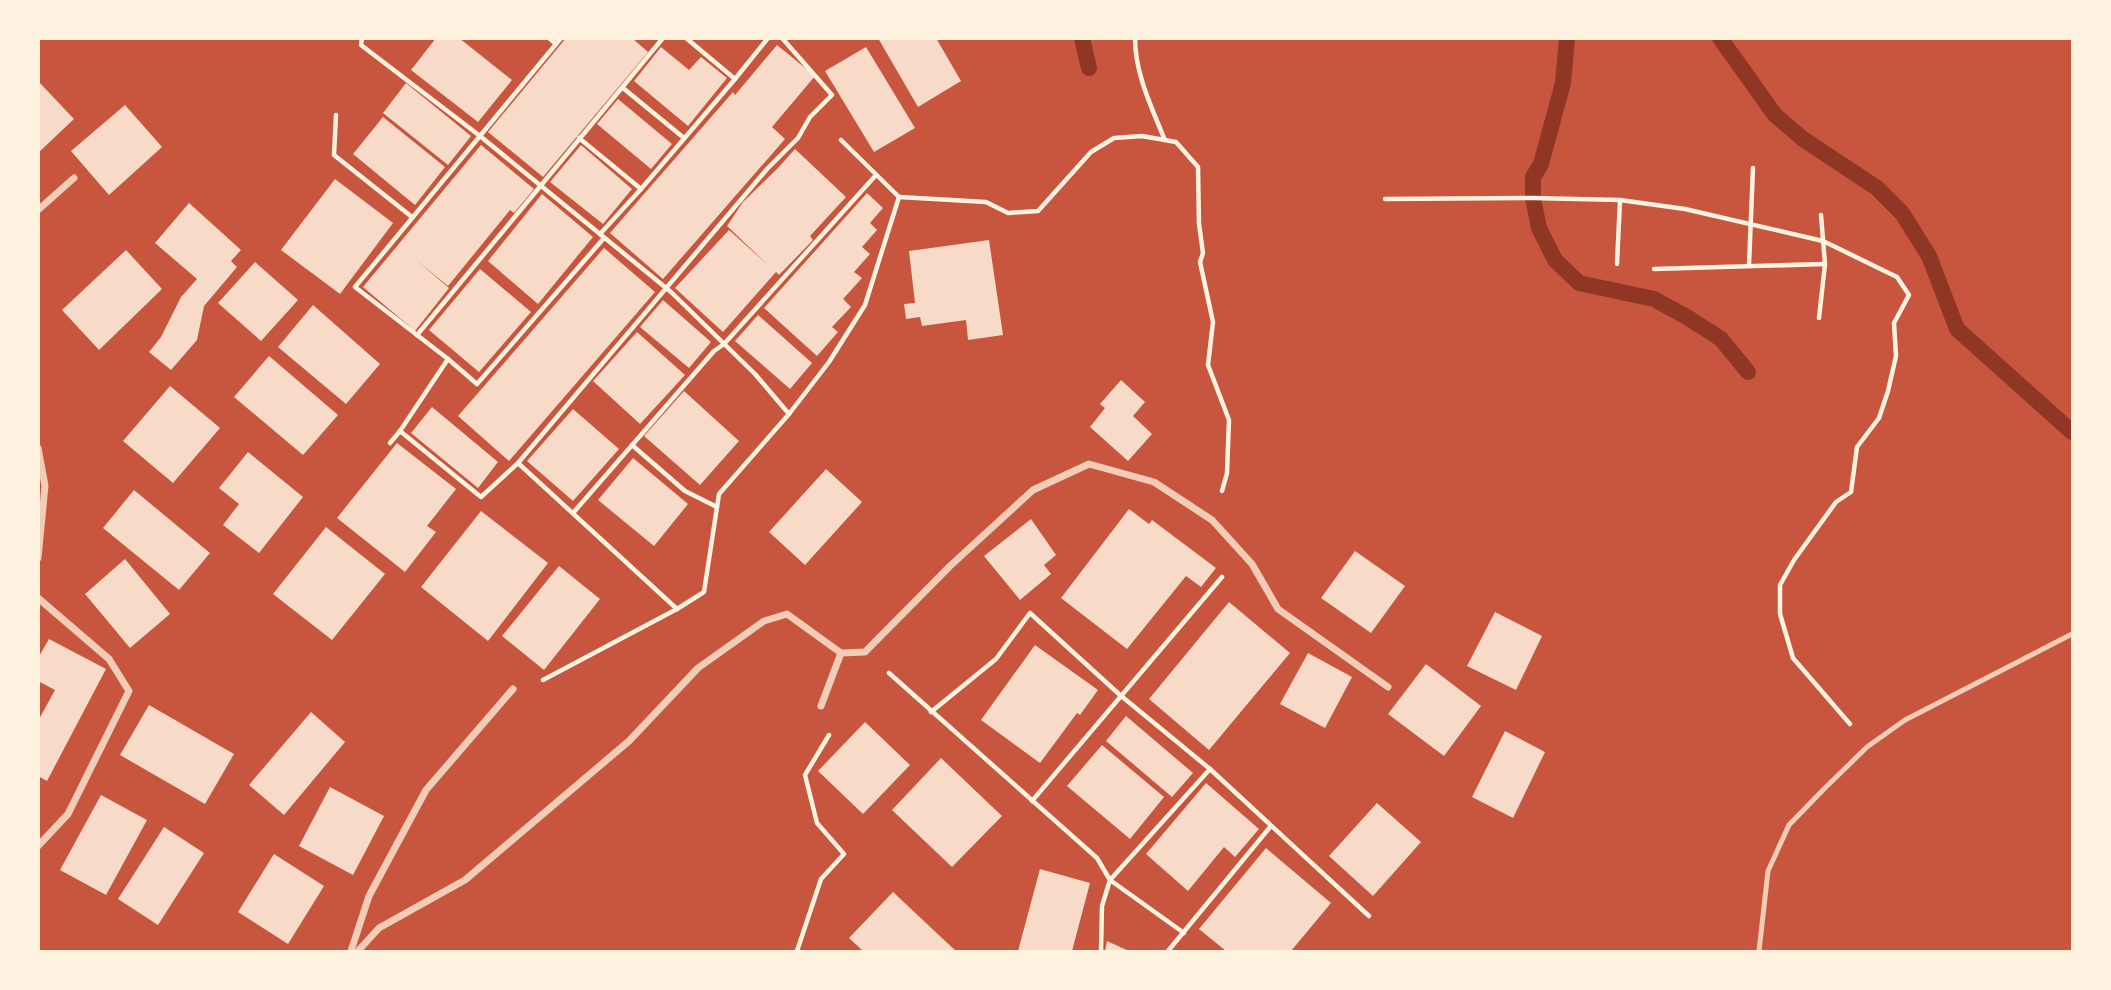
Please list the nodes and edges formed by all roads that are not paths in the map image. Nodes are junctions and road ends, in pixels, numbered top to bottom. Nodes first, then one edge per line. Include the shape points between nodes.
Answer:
1 (74, 178) dead end
2 (38, 210) edge
3 (38, 448) edge
4 (38, 558) edge
5 (38, 598) edge
6 (2073, 634) edge
7 (841, 653) junction
8 (1388, 687) dead end
9 (513, 688) road end
10 (821, 706) dead end
11 (38, 846) edge
12 (351, 951) edge
13 (358, 951) edge
14 (1759, 951) edge

1 - 2 street
3 - 4 street via 45,486
5 - 11 street via 109,659 129,691 68,814
6 - 14 lane via 1905,720 1867,747 1789,825 1768,871
7 - 8 street via 865,652 1033,491 1089,464 1154,482 1212,520 1252,564 1278,609
7 - 10 street
7 - 13 street via 787,614 764,621 698,668 629,741 465,880 379,928
9 - 12 street via 426,790 369,896

